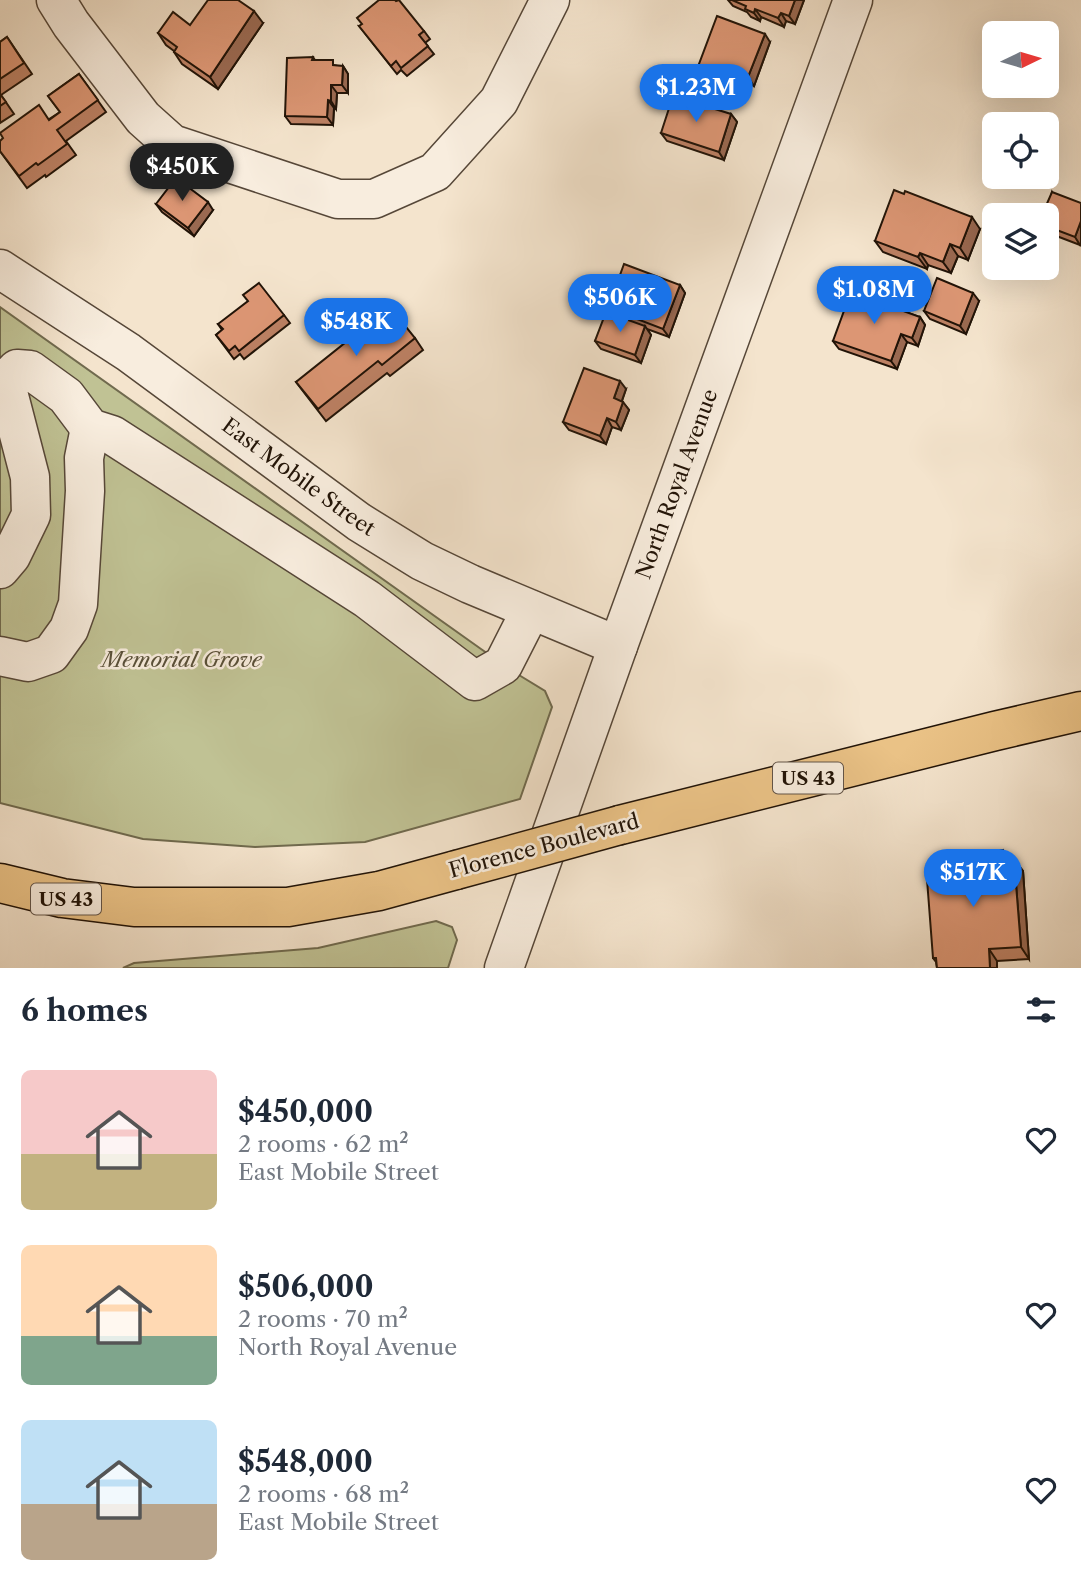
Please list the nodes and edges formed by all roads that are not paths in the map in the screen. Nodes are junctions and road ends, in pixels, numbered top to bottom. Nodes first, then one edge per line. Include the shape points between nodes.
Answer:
1 (56, 0) edge
2 (550, 0) edge
3 (853, 0) edge
4 (0, 269) edge
5 (90, 428) junction
6 (0, 569) edge
7 (531, 610) junction
8 (618, 646) junction
9 (0, 656) edge
10 (1081, 711) edge
11 (0, 883) edge
12 (504, 968) edge

1 - 2 street via 143,118 172,144 338,199 374,199 435,172 499,101
3 - 8 street, North Royal Avenue
4 - 7 street, East Mobile Street via 128,352 359,522 422,561
5 - 6 street via 66,396 30,370 17,369 8,378 30,477 31,515 12,556
5 - 7 street via 112,435 367,598 475,681 503,665
5 - 9 street via 84,458 78,604 69,629 51,654 27,662
7 - 8 street, East Mobile Street
8 - 12 street, North Royal Avenue
10 - 11 highway, Florence Boulevard / US 43, bridge via 620,825 379,891 288,907 134,907 62,898

